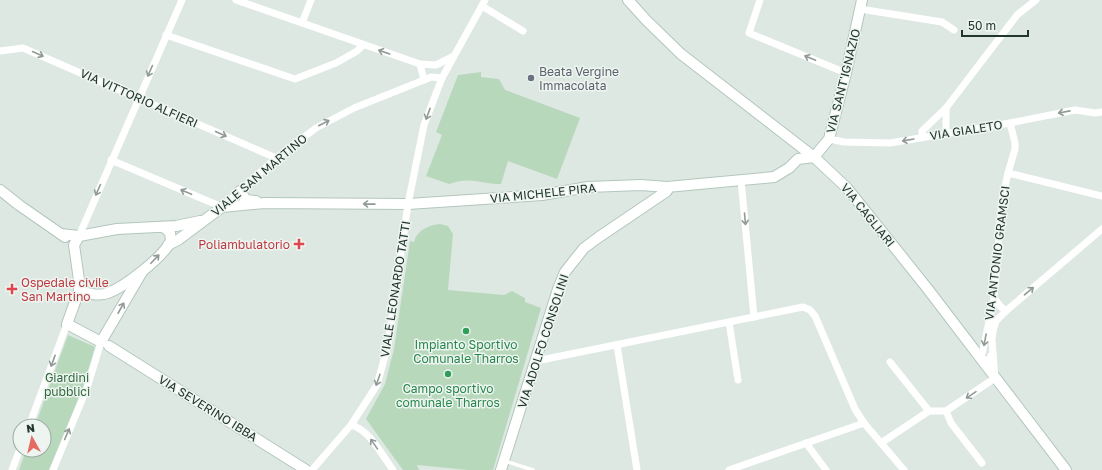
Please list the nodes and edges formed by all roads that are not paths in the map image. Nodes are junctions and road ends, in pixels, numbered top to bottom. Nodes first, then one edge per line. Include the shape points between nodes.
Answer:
1 (182, 0) edge
2 (236, 0) edge
3 (311, 0) edge
4 (628, 0) edge
5 (760, 0) edge
6 (1036, 0) edge
7 (484, 3) edge
8 (861, 5) edge
9 (302, 23) junction
10 (954, 30) dead end
11 (523, 31) dead end
12 (166, 35) junction
13 (363, 45) junction
14 (0, 51) edge
15 (453, 57) junction
16 (420, 64) junction
17 (846, 74) junction
18 (442, 78) junction
19 (424, 80) junction
20 (139, 98) junction
21 (946, 108) junction
22 (1102, 112) edge
23 (1010, 123) junction
24 (946, 134) junction
25 (922, 137) junction
26 (829, 139) junction
27 (814, 157) junction
28 (276, 158) junction
29 (112, 160) junction
30 (1008, 173) junction
31 (741, 180) junction
32 (667, 187) junction
33 (0, 190) edge
34 (240, 191) junction
35 (1102, 196) edge
36 (264, 203) junction
37 (408, 204) junction
38 (222, 208) junction
39 (204, 220) junction
40 (159, 228) junction
41 (1102, 229) edge
42 (61, 234) junction
43 (79, 236) junction
44 (74, 245) junction
45 (168, 245) junction
46 (142, 272) junction
47 (79, 291) junction
48 (994, 298) junction
49 (1006, 311) junction
50 (754, 317) junction
51 (729, 322) junction
52 (66, 324) junction
53 (105, 344) junction
54 (617, 345) junction
55 (993, 353) junction
56 (981, 360) junction
57 (536, 361) junction
58 (890, 362) dead end
59 (995, 378) junction
60 (738, 380) dead end
61 (929, 411) junction
62 (946, 411) junction
63 (32, 418) edge
64 (864, 423) junction
65 (350, 425) junction
66 (881, 442) junction
67 (806, 443) junction
68 (17, 458) edge
69 (982, 463) dead end
70 (503, 465) edge
71 (747, 467) edge
72 (12, 470) edge
73 (53, 470) edge
74 (306, 470) edge
75 (312, 470) edge
76 (392, 470) edge
77 (534, 470) edge
78 (637, 470) edge
79 (729, 470) edge
80 (826, 470) edge
81 (904, 470) edge
82 (1066, 470) edge

1 - 12 street
2 - 9 street
3 - 9 street
4 - 27 street, VIA CAGLIARI via 681,54
17 -> 5 street via 749,33
6 - 21 street via 1017,14
7 - 11 street
7 - 15 street
8 - 10 street via 942,22
8 - 17 street, VIA SANT'IGNAZIO
9 - 13 street
12 - 13 street via 295,79 336,63
12 -> 20 street
16 -> 13 street
14 -> 20 street, VIA VITTORIO ALFIERI via 23,48
15 - 16 street via 436,65
15 - 18 street
16 - 19 street
17 - 26 street, VIA SANT'IGNAZIO
18 - 19 street, VIALE SAN MARTINO via 431,77
18 -> 37 street, VIALE LEONARDO TATTI via 424,125
28 -> 19 street, VIALE SAN MARTINO via 316,128 354,108
20 -> 28 street, VIA VITTORIO ALFIERI
20 - 29 street
21 - 24 street
21 - 25 street via 922,131
22 -> 23 street, VIA GIALETO via 1075,110
23 - 24 street, VIA GIALETO
23 - 30 street, VIA ANTONIO GRAMSCI via 1015,149
24 - 25 street, VIA GIALETO
25 -> 26 street, VIA GIALETO via 890,143 844,142
26 - 27 street, VIA SANT'IGNAZIO
27 - 31 street, VIA MICHELE PIRA via 798,159 774,177
27 - 56 street, VIA CAGLIARI via 847,188
28 - 34 street, VIALE SAN MARTINO
38 -> 29 street
29 -> 43 street
30 - 35 street
30 - 48 street, VIA ANTONIO GRAMSCI via 999,224
31 - 32 street, VIA MICHELE PIRA
31 -> 50 street
32 - 37 street, VIA MICHELE PIRA via 588,187 542,195
32 - 57 street, VIA ADOLFO CONSOLINI via 667,191 599,237 575,258 565,272 558,289
33 - 42 street
34 - 36 street, VIA MICHELE PIRA via 246,200
34 - 38 street, VIALE SAN MARTINO
37 -> 36 street, VIA MICHELE PIRA
36 - 38 street, VIA MICHELE PIRA
37 -> 65 street, VIALE LEONARDO TATTI via 383,367 378,385
38 - 39 street, VIALE SAN MARTINO
39 - 40 street
39 - 45 street, VIALE SAN MARTINO
40 - 43 street via 117,229
40 - 45 street via 165,228 170,233
49 -> 41 street
42 - 43 street
42 - 44 street
43 - 44 street
44 - 47 street
46 -> 45 street, VIALE SAN MARTINO
46 - 47 street via 104,294
53 -> 46 street
47 - 52 street
48 - 49 street
48 -> 56 street, VIA ANTONIO GRAMSCI
49 - 55 street, VIA ANTONIO GRAMSCI via 996,321 993,331
50 - 51 street
50 - 64 street via 803,307 810,310 815,316 855,409
51 - 54 street
51 - 60 street
52 - 53 street, VIA SEVERINO IBBA
52 -> 63 street
73 -> 53 street
53 - 74 street, VIA SEVERINO IBBA
54 - 57 street
54 - 78 street
55 - 56 street via 988,360
55 - 59 street, VIA ANTONIO GRAMSCI
56 - 59 street, VIA CAGLIARI
57 - 70 street, VIA ADOLFO CONSOLINI
58 - 61 street
59 -> 62 street
59 - 82 street, VIA CAGLIARI
61 - 62 street
61 - 66 street
62 - 69 street via 951,423
64 - 66 street
64 - 67 street
65 - 75 street, VIALE LEONARDO TATTI
76 -> 65 street via 370,438 357,426
66 - 81 street
67 - 71 street
67 - 80 street
68 - 72 street
70 - 77 lane
71 - 79 street

